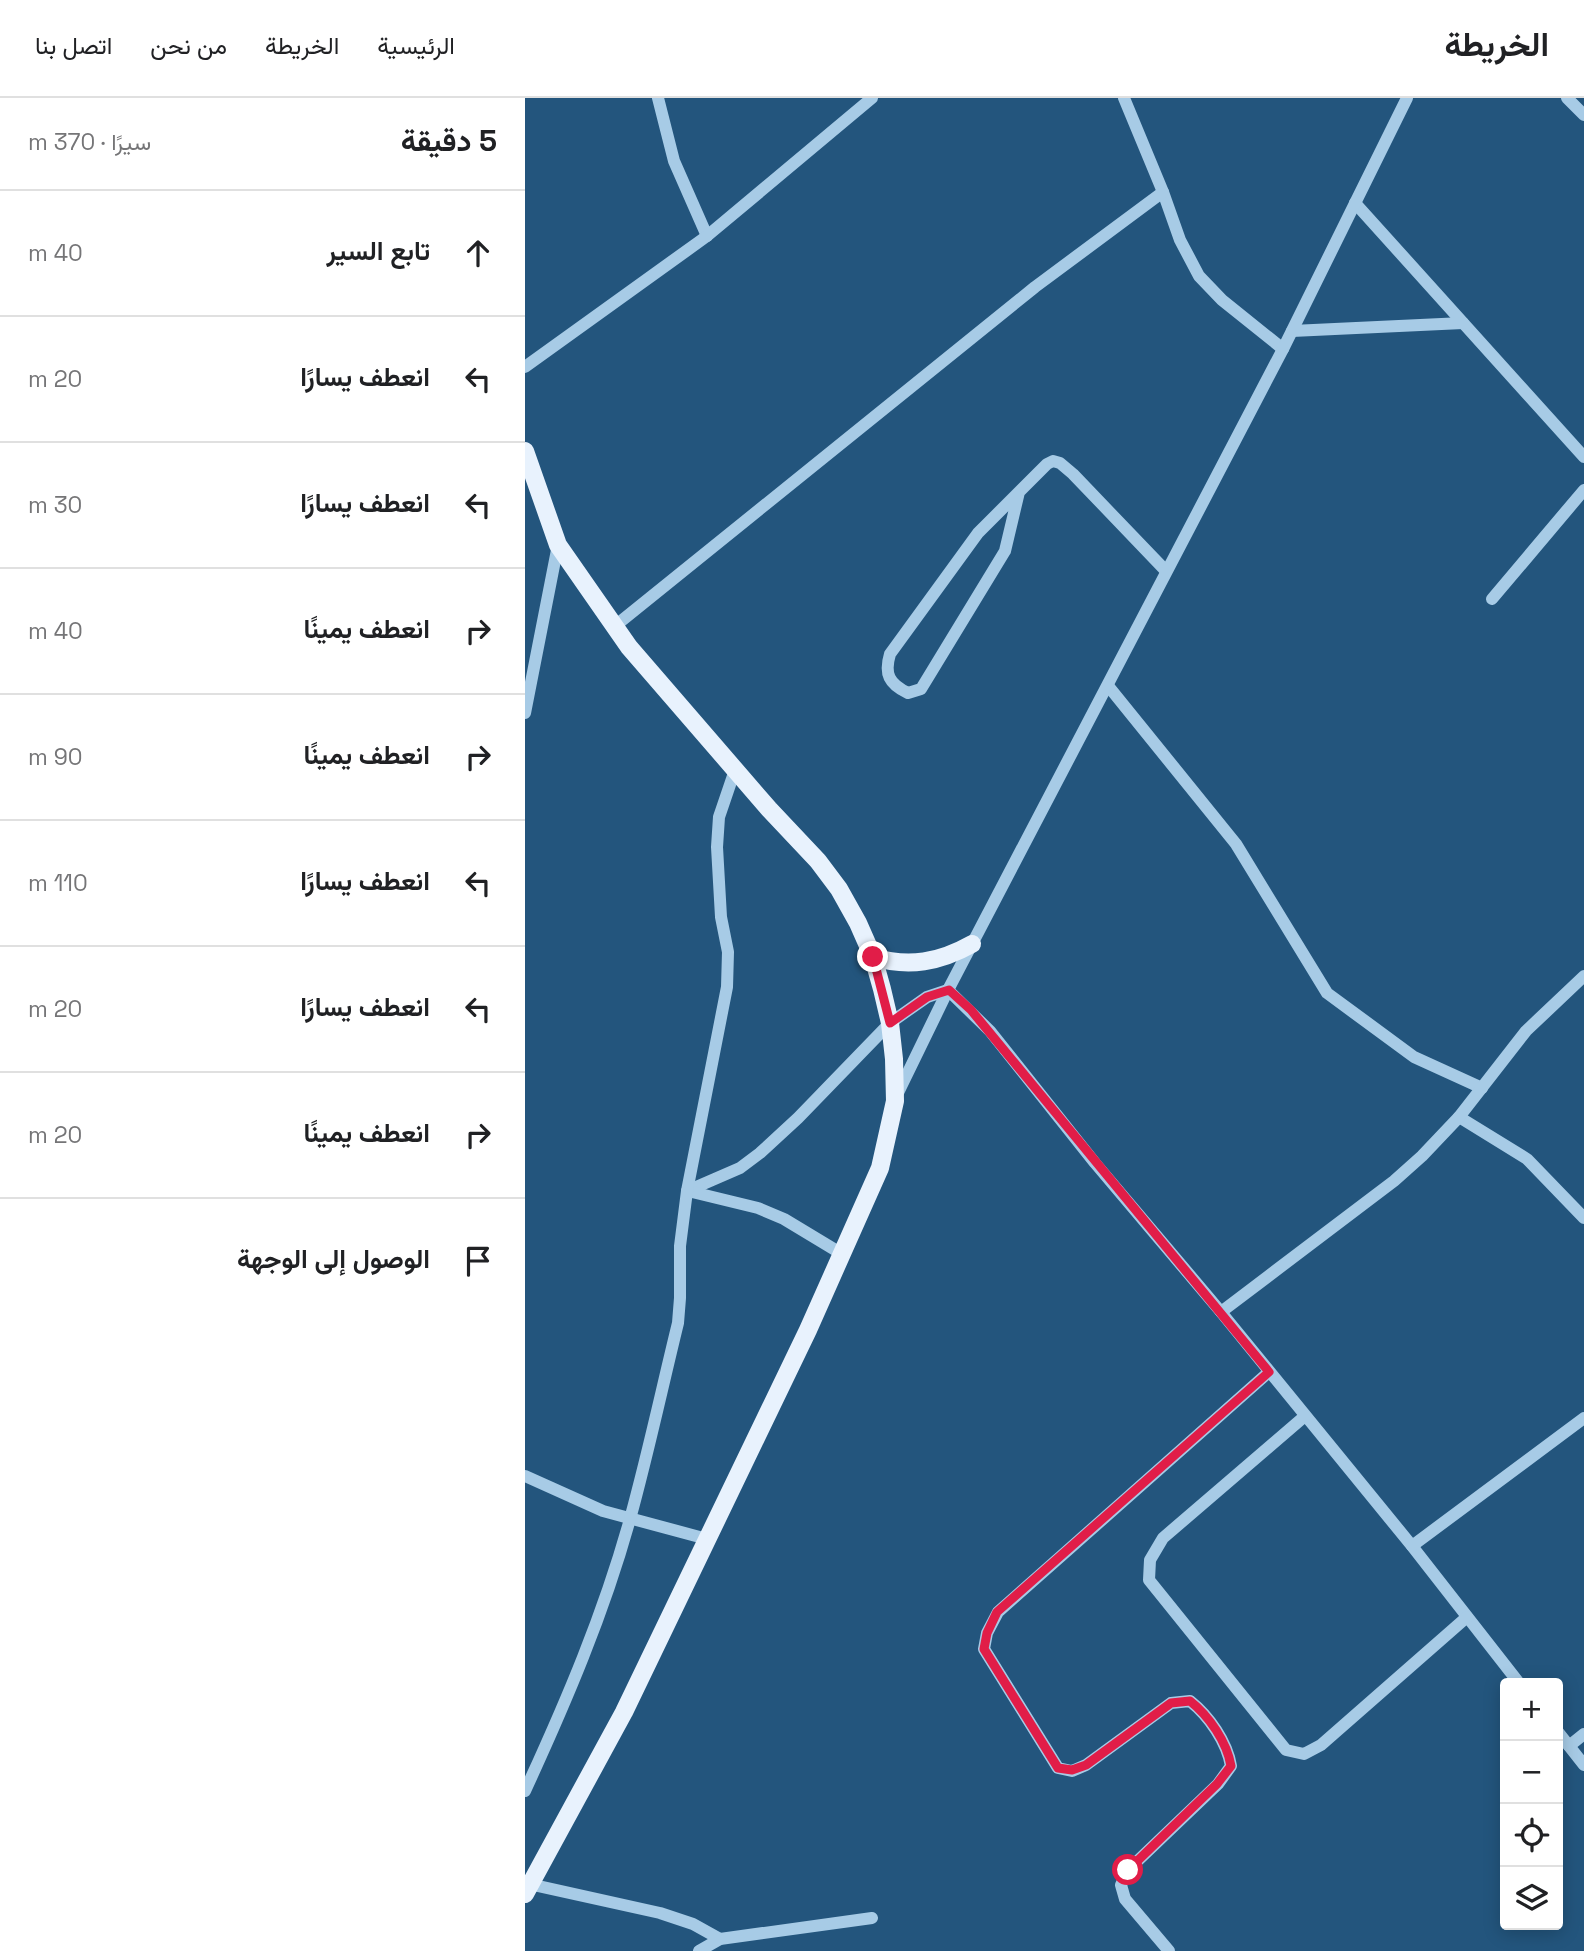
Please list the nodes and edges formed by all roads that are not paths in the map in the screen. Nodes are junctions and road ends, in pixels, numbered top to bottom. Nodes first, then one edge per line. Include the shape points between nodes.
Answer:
1 (658, 98) edge
2 (872, 98) edge
3 (1123, 98) edge
4 (1407, 98) edge
5 (1567, 98) edge
6 (1584, 115) edge
7 (1163, 192) junction
8 (1355, 203) junction
9 (707, 236) junction
10 (1463, 323) junction
11 (1292, 331) junction
12 (1283, 349) junction
13 (525, 367) edge
14 (525, 451) edge
15 (1584, 457) edge
16 (1584, 490) edge
17 (1019, 492) junction
18 (558, 545) junction
19 (1166, 571) junction
20 (1492, 599) dead end
21 (615, 626) junction
22 (1109, 687) junction
23 (525, 713) edge
24 (734, 769) junction
25 (972, 944) junction
26 (873, 957) junction
27 (1584, 976) edge
28 (949, 990) junction
29 (890, 1023) junction
30 (1482, 1088) junction
31 (895, 1101) junction
32 (1459, 1117) junction
33 (687, 1191) junction
34 (1584, 1218) edge
35 (842, 1254) junction
36 (1221, 1312) junction
37 (1269, 1372) junction
38 (1305, 1416) junction
39 (1584, 1418) edge
40 (525, 1476) edge
41 (630, 1518) junction
42 (707, 1539) junction
43 (1412, 1546) junction
44 (1467, 1617) junction
45 (1516, 1678) edge
46 (1584, 1734) edge
47 (1563, 1738) edge
48 (1569, 1746) junction
49 (1584, 1765) edge
50 (525, 1791) edge
51 (527, 1887) edge
52 (872, 1918) dead end
53 (720, 1939) junction
54 (699, 1951) edge
55 (1169, 1951) edge

1 - 9 street via 674,161
2 - 9 street
3 - 7 street
4 - 8 street
5 - 6 street
7 - 12 street via 1199,276
7 - 21 street via 1035,286
8 - 10 street
8 - 11 street
9 - 13 street
10 - 11 street
10 - 15 street
11 - 12 street
12 - 19 street
14 - 18 main road
16 - 20 street
17 - 17 street via 1005,551 921,689 908,693 897,688 886,666 890,654 978,533
17 - 19 street via 1047,464 1060,463
18 - 21 main road
18 - 23 street
19 - 22 street
21 - 24 main road
22 - 25 street
22 - 30 street via 1236,844 1327,993 1414,1057
24 - 26 main road via 818,860 845,900
24 - 33 street via 719,817 717,847 727,988
25 - 26 main road via 925,963
25 - 28 street
26 - 29 main road
27 - 30 street via 1526,1031
28 - 29 street via 927,997
28 - 31 street
28 - 36 street via 990,1031
29 - 31 main road
29 - 33 street via 768,1146 740,1168
30 - 32 street
31 - 35 main road via 880,1168
32 - 34 street via 1527,1159
32 - 36 street via 1394,1181
33 - 35 street via 758,1208
33 - 41 street via 678,1323
35 - 42 main road
36 - 37 street
37 - 38 street
37 - 55 street via 997,1612 984,1649 1058,1768 1086,1765 1171,1703 1190,1701 1229,1751 1231,1766 1217,1784 1128,1870 1121,1885 1125,1899
38 - 43 street
38 - 44 street via 1163,1538 1150,1560 1149,1580 1286,1750 1304,1754 1321,1745
39 - 43 street
40 - 41 street via 582,1503
41 - 42 street
41 - 50 street via 592,1634
42 - 51 main road via 624,1712
43 - 44 street
44 - 45 street
46 - 48 street
47 - 48 street
48 - 49 street
51 - 53 street via 660,1913
52 - 53 street
53 - 54 street

